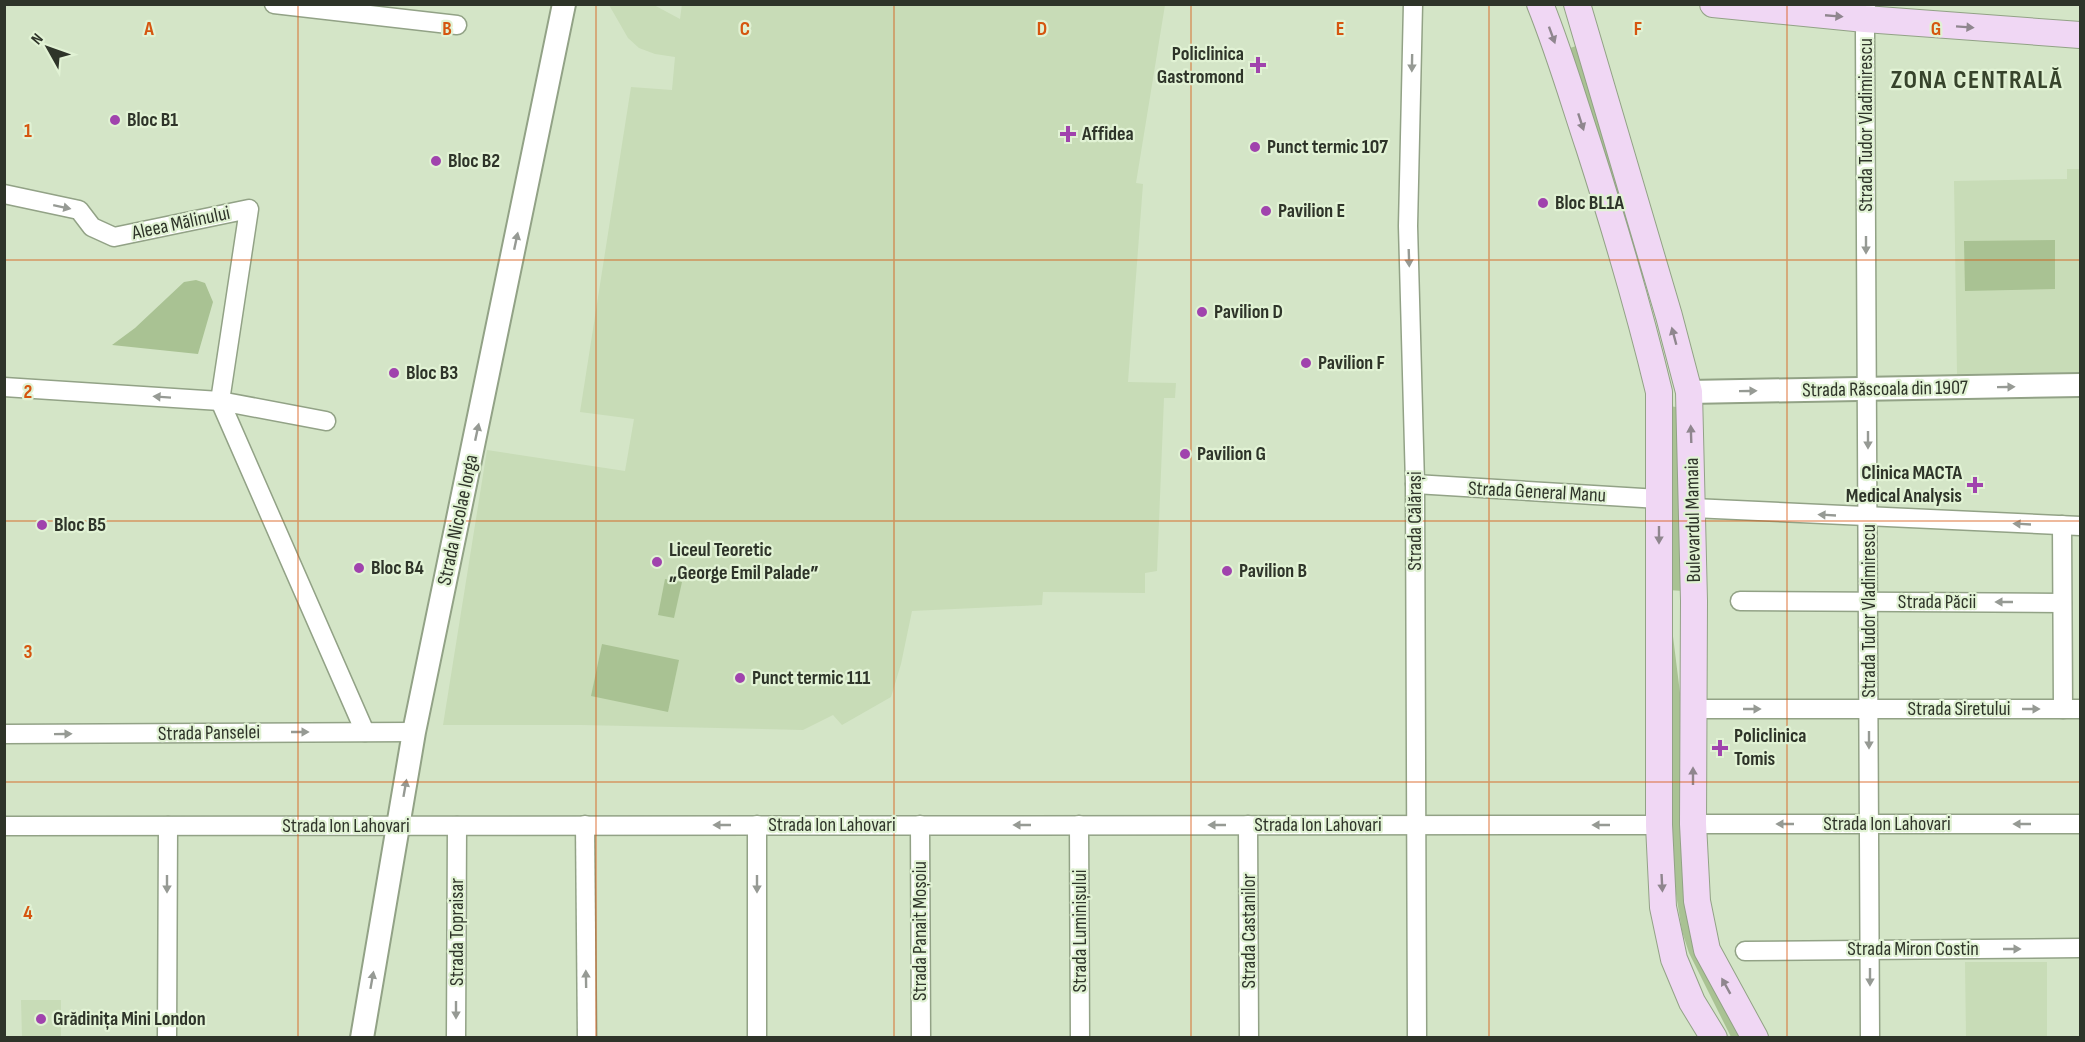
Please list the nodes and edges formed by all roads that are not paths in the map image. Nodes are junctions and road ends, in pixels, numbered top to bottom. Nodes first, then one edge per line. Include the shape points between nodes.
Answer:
1 (274, 4) edge
2 (564, 4) edge
3 (1413, 4) edge
4 (1540, 4) edge
5 (1577, 4) edge
6 (1713, 4) edge
7 (1866, 12) edge
8 (457, 25) dead end
9 (2080, 35) edge
10 (4, 194) edge
11 (2080, 385) edge
12 (4, 387) edge
13 (1868, 389) junction
14 (1659, 392) junction
15 (1689, 392) junction
16 (220, 401) junction
17 (326, 421) dead end
18 (1415, 484) junction
19 (1659, 499) junction
20 (1693, 508) junction
21 (1868, 517) junction
22 (2062, 525) junction
23 (2080, 526) edge
24 (1659, 598) junction
25 (1740, 601) dead end
26 (1868, 602) junction
27 (2062, 603) junction
28 (1869, 709) junction
29 (2072, 709) edge
30 (1693, 716) junction
31 (365, 732) junction
32 (414, 732) junction
33 (4, 734) edge
34 (1693, 824) junction
35 (1869, 824) junction
36 (2080, 824) edge
37 (585, 825) junction
38 (757, 825) junction
39 (920, 825) junction
40 (1079, 825) junction
41 (1248, 825) junction
42 (1416, 825) junction
43 (1659, 825) junction
44 (4, 826) edge
45 (168, 826) junction
46 (398, 826) junction
47 (458, 826) junction
48 (2080, 948) edge
49 (1870, 950) junction
50 (1745, 951) dead end
51 (1692, 1002) junction
52 (167, 1038) edge
53 (362, 1038) edge
54 (456, 1038) edge
55 (587, 1038) edge
56 (757, 1038) edge
57 (921, 1038) edge
58 (1080, 1038) edge
59 (1249, 1038) edge
60 (1418, 1038) edge
61 (1691, 1038) edge
62 (1714, 1038) edge
63 (1755, 1038) edge
64 (1870, 1038) edge

1 - 8 street
32 -> 2 street, Strada Nicolae Iorga
3 -> 18 street, Strada Călărași via 1408,226
4 -> 14 main road, Bulevardul Mamaia via 1623,253
15 -> 5 main road, Bulevardul Mamaia
6 -> 7 main road
7 -> 9 main road
7 -> 13 street, Strada Tudor Vladimirescu
10 -> 16 street, Aleea Mălinului via 79,210 92,227 114,237 249,209
13 -> 11 street, Strada Răscoala din 1907
16 -> 12 street
15 -> 13 street, Strada Răscoala din 1907
13 -> 21 street, Strada Tudor Vladimirescu
14 - 15 main road
14 - 19 main road, Bulevardul Mamaia
20 -> 15 main road, Bulevardul Mamaia
16 - 17 street
16 - 31 street
18 - 19 street, Strada General Manu
18 - 42 street, Strada Călărași
19 -> 24 main road, Bulevardul Mamaia
21 -> 20 street
20 - 30 main road, Bulevardul Mamaia
22 -> 21 street
21 - 26 street, Strada Tudor Vladimirescu
22 - 23 street
22 - 27 street
24 - 30 main road via 1672,600 1676,607 1685,689
24 - 43 main road, Bulevardul Mamaia
25 - 26 street, Strada Păcii
27 -> 26 street, Strada Păcii
26 - 28 street, Strada Tudor Vladimirescu
27 - 29 street
28 -> 29 street, Strada Siretului
30 -> 28 street, Strada Siretului
28 -> 35 street, Strada Tudor Vladimirescu
34 -> 30 main road, Bulevardul Mamaia
31 - 32 street, Strada Panselei
33 -> 31 street, Strada Panselei
46 -> 32 street, Strada Nicolae Iorga
35 -> 34 street, Strada Ion Lahovari
63 -> 34 main road, Bulevardul Mamaia via 1707,950 1697,901
36 -> 35 street, Strada Ion Lahovari
35 - 49 street, Strada Tudor Vladimirescu
38 -> 37 street, Strada Ion Lahovari
37 - 47 street, Strada Ion Lahovari
55 -> 37 street
38 - 39 street, Strada Ion Lahovari
38 -> 56 street
40 -> 39 street, Strada Ion Lahovari
39 - 57 street, Strada Panait Moșoiu
41 -> 40 street, Strada Ion Lahovari
40 - 58 street, Strada Luminișului
41 - 42 street, Strada Ion Lahovari
41 - 59 street, Strada Castanilor
43 -> 42 street, Strada Ion Lahovari
42 - 60 street, Strada Călărași
43 -> 51 main road, Bulevardul Mamaia via 1663,907 1674,959
44 - 45 street, Strada Ion Lahovari
45 - 46 street, Strada Ion Lahovari
45 -> 52 street
46 - 47 street, Strada Ion Lahovari
53 -> 46 street, Strada Nicolae Iorga
47 -> 54 street, Strada Topraisar
49 -> 48 street, Strada Miron Costin
49 - 50 street, Strada Miron Costin
49 -> 64 street, Strada Tudor Vladimirescu
51 - 61 main road
51 - 62 main road, Bulevardul Mamaia

